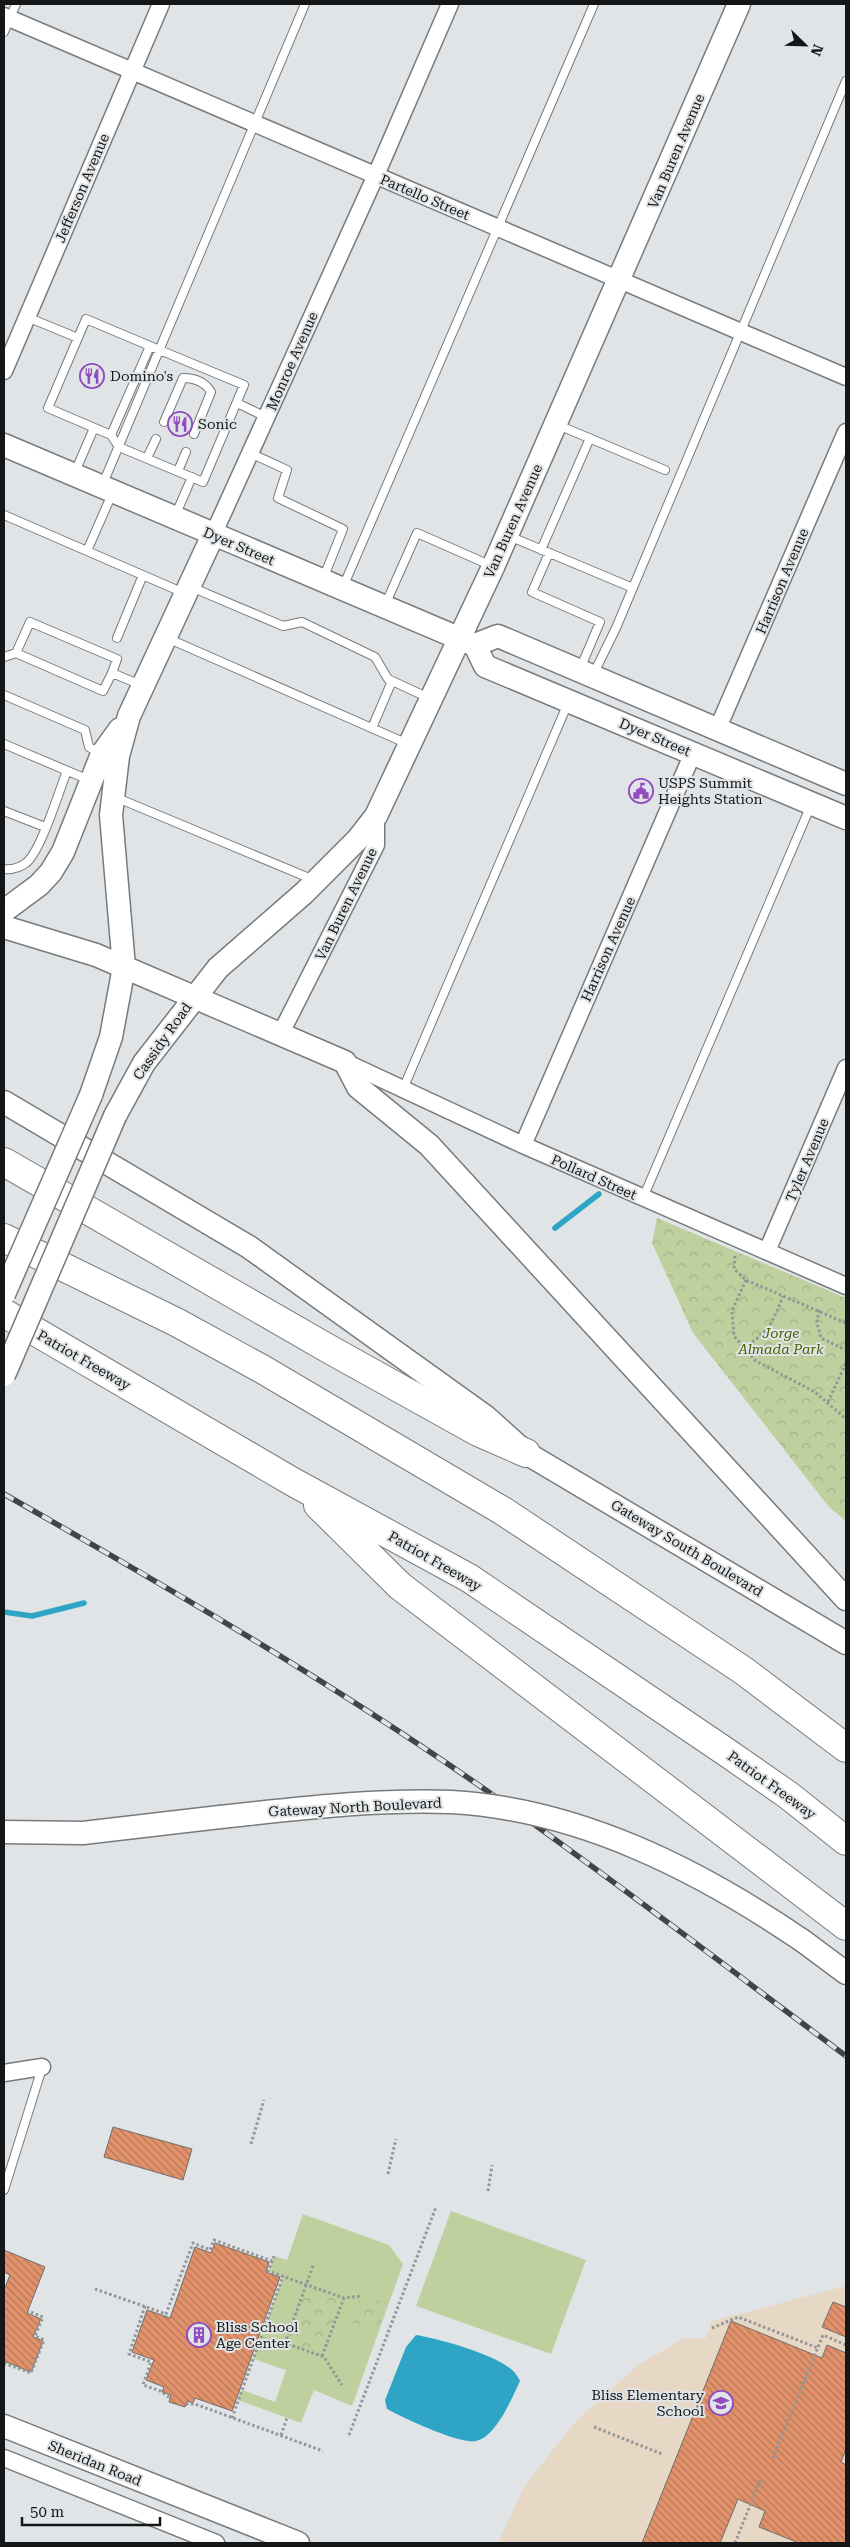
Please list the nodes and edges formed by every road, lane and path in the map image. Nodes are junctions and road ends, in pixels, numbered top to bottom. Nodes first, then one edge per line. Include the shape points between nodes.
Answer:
1 (161, 4) edge
2 (305, 4) edge
3 (450, 4) edge
4 (594, 4) edge
5 (739, 4) edge
6 (8, 18) edge
7 (132, 71) junction
8 (846, 81) edge
9 (254, 123) junction
10 (376, 176) junction
11 (499, 228) junction
12 (621, 278) junction
13 (27, 316) junction
14 (742, 331) junction
15 (78, 338) junction
16 (150, 346) junction
17 (161, 350) junction
18 (4, 372) edge
19 (846, 377) edge
20 (237, 403) junction
21 (266, 417) junction
22 (164, 422) dead end
23 (556, 424) junction
24 (94, 428) junction
25 (846, 432) edge
26 (194, 434) dead end
27 (111, 435) junction
28 (590, 438) junction
29 (156, 439) dead end
30 (4, 445) edge
31 (119, 447) junction
32 (186, 452) dead end
33 (250, 453) junction
34 (147, 458) junction
35 (665, 470) dead end
36 (178, 471) junction
37 (73, 475) junction
38 (192, 477) junction
39 (107, 489) junction
40 (4, 515) edge
41 (174, 518) junction
42 (213, 535) junction
43 (507, 535) junction
44 (87, 551) junction
45 (545, 551) junction
46 (493, 567) junction
47 (143, 576) junction
48 (332, 585) junction
49 (633, 588) junction
50 (187, 590) junction
51 (384, 607) junction
52 (600, 622) junction
53 (616, 628) junction
54 (117, 638) dead end
55 (165, 638) junction
56 (467, 642) junction
57 (16, 653) junction
58 (4, 657) edge
59 (112, 673) junction
60 (586, 673) junction
61 (392, 681) junction
62 (143, 686) junction
63 (4, 695) edge
64 (431, 699) junction
65 (568, 701) junction
66 (129, 716) junction
67 (372, 728) junction
68 (717, 730) junction
69 (4, 744) edge
70 (410, 745) junction
71 (693, 752) junction
72 (102, 754) junction
73 (67, 771) junction
74 (843, 780) edge
75 (91, 781) junction
76 (112, 795) junction
77 (809, 802) junction
78 (846, 806) edge
79 (4, 811) edge
80 (376, 816) junction
81 (846, 818) edge
82 (45, 827) junction
83 (4, 869) edge
84 (316, 881) junction
85 (4, 910) edge
86 (4, 927) edge
87 (124, 967) junction
88 (194, 996) junction
89 (281, 1033) junction
90 (345, 1062) junction
91 (846, 1068) edge
92 (403, 1089) junction
93 (4, 1102) edge
94 (523, 1145) junction
95 (4, 1162) edge
96 (642, 1198) junction
97 (4, 1238) edge
98 (737, 1251) dead end
99 (767, 1251) junction
100 (746, 1280) junction
101 (846, 1286) edge
102 (4, 1294) edge
103 (783, 1296) junction
104 (819, 1310) junction
105 (4, 1314) edge
106 (846, 1323) edge
107 (743, 1348) junction
108 (846, 1350) edge
109 (846, 1363) edge
110 (4, 1375) edge
111 (828, 1402) junction
112 (846, 1419) edge
113 (526, 1453) junction
114 (293, 1482) junction
115 (846, 1599) edge
116 (846, 1643) edge
117 (846, 1748) edge
118 (4, 1832) edge
119 (846, 1841) edge
120 (846, 1926) edge
121 (846, 1973) edge
122 (42, 2067) joint
123 (4, 2073) edge
124 (264, 2100) dead end
125 (396, 2139) dead end
126 (251, 2144) dead end
127 (492, 2165) dead end
128 (388, 2174) dead end
129 (4, 2190) edge
130 (488, 2191) dead end
131 (436, 2207) dead end
132 (274, 2256) dead end
133 (272, 2261) junction
134 (313, 2266) dead end
135 (283, 2276) junction
136 (306, 2285) junction
137 (95, 2289) dead end
138 (361, 2296) dead end
139 (344, 2298) junction
140 (146, 2306) junction
141 (28, 2311) dead end
142 (712, 2328) dead end
143 (846, 2345) edge
144 (818, 2348) junction
145 (322, 2356) junction
146 (4, 2362) edge
147 (342, 2385) dead end
148 (170, 2398) dead end
149 (186, 2404) dead end
150 (211, 2404) dead end
151 (209, 2409) junction
152 (232, 2418) junction
153 (287, 2418) dead end
154 (4, 2426) edge
155 (594, 2427) dead end
156 (281, 2435) junction
157 (349, 2435) dead end
158 (323, 2451) dead end
159 (662, 2454) dead end
160 (4, 2458) edge
161 (773, 2458) dead end
162 (761, 2478) dead end
163 (216, 2543) edge
164 (298, 2543) edge
165 (735, 2543) edge

1 - 7 street, Jefferson Avenue
2 - 9 lane
3 - 10 street, Monroe Avenue
4 - 11 lane
5 - 12 main road, Van Buren Avenue
6 - 7 street, Partello Street
7 - 9 street, Partello Street
7 - 13 street, Jefferson Avenue
8 - 14 lane
9 - 10 street, Partello Street
9 - 17 lane
10 - 11 street, Partello Street
10 - 21 street, Monroe Avenue
11 - 12 street, Partello Street
11 - 48 lane
12 - 14 street, Partello Street
12 - 23 main road, Van Buren Avenue
13 - 15 lane
13 - 18 street, Jefferson Avenue
14 - 19 street, Partello Street
14 - 49 lane
15 - 16 lane via 86,319
15 - 24 lane via 48,408
16 - 17 lane
16 - 27 lane
17 - 20 lane via 244,385
17 - 31 lane
20 - 21 lane
20 - 38 lane via 203,482
21 - 33 street, Monroe Avenue
22 - 26 lane via 183,378 206,384 211,392
23 - 28 lane
23 - 43 main road, Van Buren Avenue
24 - 27 lane
24 - 37 lane
25 - 68 street, Harrison Avenue
27 - 31 lane
28 - 35 lane
28 - 45 lane
29 - 34 lane
30 - 37 main road, Dyer Street
31 - 34 lane
31 - 39 lane
32 - 36 lane
33 - 42 street, Monroe Avenue
33 - 48 lane via 287,470 278,498 343,529
34 - 36 lane
36 - 38 lane
37 - 39 main road, Dyer Street
38 - 41 lane
39 - 41 main road, Dyer Street
39 - 44 lane
40 - 44 lane
41 - 42 main road, Dyer Street
42 - 48 main road, Dyer Street
42 - 50 main road, Monroe Avenue
43 - 45 lane
43 - 46 main road, Van Buren Avenue
44 - 47 lane
45 - 49 lane
45 - 52 lane via 532,592
46 - 51 lane via 417,533
46 - 56 main road, Van Buren Avenue
47 - 50 lane
47 - 54 lane
48 - 51 main road, Dyer Street
49 - 53 lane
50 - 55 main road, Monroe Avenue
50 - 61 lane via 283,626 302,622 375,657
51 - 56 main road, Dyer Street
52 - 53 lane
52 - 60 lane
53 - 60 lane
55 - 62 main road, Monroe Avenue
55 - 67 lane
56 - 60 main road via 498,636
56 - 64 main road, Van Buren Avenue
56 - 65 main road, Dyer Street via 485,666
57 - 58 lane
57 - 59 lane via 103,691
57 - 59 lane via 30,622 117,659
59 - 62 lane
60 - 68 main road
61 - 64 lane
61 - 67 lane
62 - 66 main road, Monroe Avenue
63 - 72 lane via 85,730 89,747
64 - 70 main road, Van Buren Avenue
65 - 71 main road, Dyer Street
65 - 92 lane
66 - 72 main road
66 - 76 main road via 114,773
67 - 70 lane
68 - 74 main road
69 - 73 lane
70 - 80 main road, Van Buren Avenue
71 - 77 main road, Dyer Street
71 - 94 street, Harrison Avenue
72 - 75 main road
73 - 75 lane
73 - 82 lane
75 - 85 main road via 63,852 51,872 39,885
76 - 84 lane
76 - 87 main road via 114,863
77 - 78 main road via 827,800
77 - 81 main road, Dyer Street
77 - 96 lane
79 - 82 lane
80 - 84 main road, Cassidy Road via 358,840
80 - 89 street, Van Buren Avenue via 376,845
82 - 83 lane via 26,863 13,870
84 - 88 main road, Cassidy Road via 218,968
86 - 87 main road via 39,936
87 - 88 main road
87 - 102 main road, bridge via 111,1037 91,1095
88 - 89 main road
88 - 110 main road, Cassidy Road, bridge via 144,1063 115,1116
89 - 90 main road
90 - 92 street, Pollard Street
90 - 115 main road via 358,1087 429,1145
91 - 99 street, Tyler Avenue
92 - 94 street, Pollard Street
93 - 113 main road, Gateway South Boulevard via 249,1247 486,1417
94 - 96 street, Pollard Street
95 - 113 highway via 329,1350 478,1432
96 - 99 street, Pollard Street
97 - 117 highway via 176,1322 253,1364 503,1511 744,1671
98 - 100 path via 734,1270
99 - 101 street, Pollard Street
100 - 103 path
100 - 107 path via 734,1302 732,1317 734,1336
103 - 104 path
103 - 107 path via 764,1334
104 - 106 path
104 - 108 path via 820,1338
105 - 114 highway, Patriot Freeway
107 - 111 path via 756,1361 793,1379
109 - 111 path
111 - 112 path
113 - 116 main road, Gateway South Boulevard
114 - 119 highway, Patriot Freeway via 469,1578 788,1795
114 - 120 highway via 400,1586
118 - 121 main road, Gateway North Boulevard, bridge via 83,1833 310,1807 419,1802 471,1805 548,1818 591,1830 659,1858 739,1900
122 - 123 street
122 - 129 lane
124 - 126 path
125 - 128 path
127 - 130 path
131 - 157 path
132 - 133 path
133 - 135 path via 268,2271
133 - 140 path via 214,2240 210,2250 193,2244 166,2314
134 - 136 path
135 - 136 path
135 - 152 path
136 - 139 path
136 - 145 path via 285,2343
137 - 140 path
138 - 139 path
139 - 145 path
140 - 148 path via 129,2354 151,2362 143,2385
141 - 146 path via 43,2317 35,2336 44,2340 31,2373
142 - 144 path via 738,2318
143 - 144 path via 823,2336
144 - 161 path
145 - 147 path
149 - 151 path
150 - 151 path
151 - 152 path
152 - 156 path
153 - 156 path
154 - 164 main road, Sheridan Road
155 - 159 path
156 - 158 path
160 - 163 street
162 - 165 path

